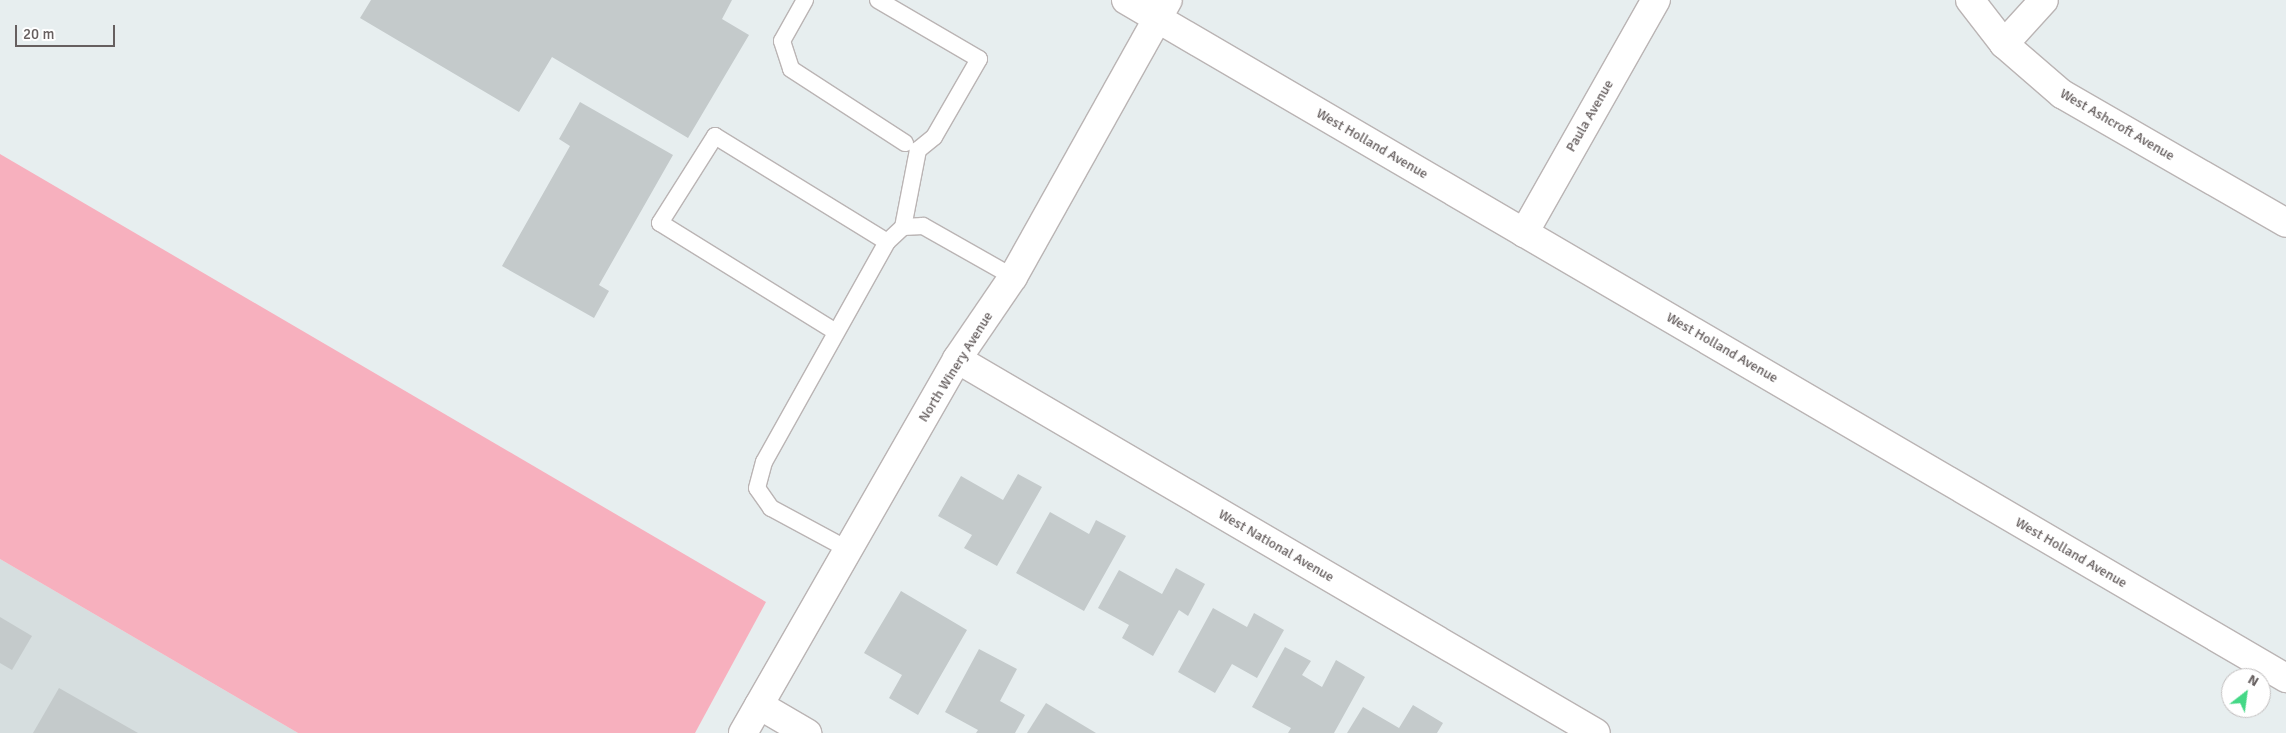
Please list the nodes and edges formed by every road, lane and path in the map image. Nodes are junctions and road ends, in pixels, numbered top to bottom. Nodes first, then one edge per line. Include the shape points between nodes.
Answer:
1 (805, 0) edge
2 (878, 0) edge
3 (1126, 0) edge
4 (1656, 0) edge
5 (1970, 0) edge
6 (2044, 0) edge
7 (1162, 9) edge
8 (2004, 44) junction
9 (905, 143) dead end
10 (2286, 223) edge
11 (902, 227) junction
12 (1524, 232) junction
13 (887, 242) junction
14 (1013, 277) junction
15 (836, 332) junction
16 (957, 359) junction
17 (849, 550) junction
18 (2286, 678) edge
19 (759, 706) junction
20 (743, 733) edge
21 (807, 733) edge
22 (1596, 733) edge

1 - 9 lane via 782,41 790,69
2 - 11 lane via 979,59 934,137 918,150
3 - 7 street, West Holland Avenue
4 - 12 street, Paula Avenue
5 - 8 street, West Ashcroft Avenue
6 - 8 street
7 - 12 street, West Holland Avenue
7 - 14 street, North Winery Avenue
8 - 10 street, West Ashcroft Avenue via 2062,94
11 - 13 lane
11 - 14 lane via 923,226
12 - 18 street, West Holland Avenue
13 - 15 lane
13 - 15 lane via 714,136 660,223
14 - 16 street, North Winery Avenue
15 - 17 lane via 764,462 758,488 771,508
16 - 17 street, North Winery Avenue
16 - 22 street, West National Avenue
17 - 19 street, North Winery Avenue
19 - 20 street, North Winery Avenue
19 - 21 street

